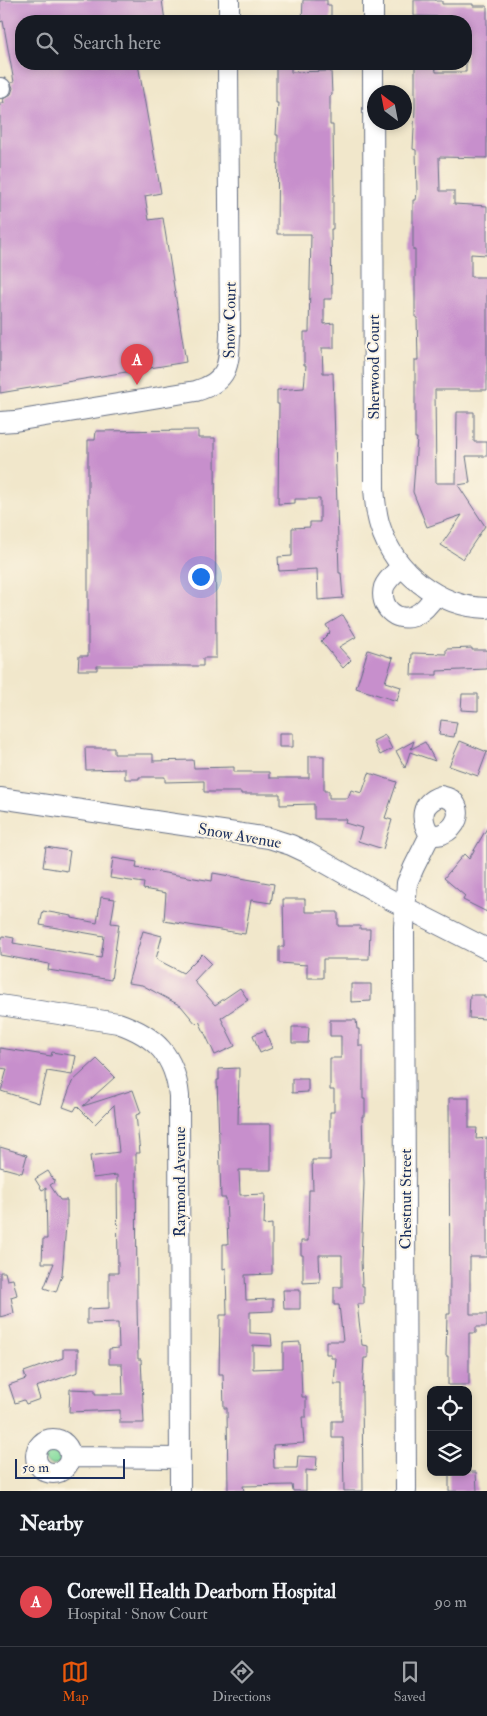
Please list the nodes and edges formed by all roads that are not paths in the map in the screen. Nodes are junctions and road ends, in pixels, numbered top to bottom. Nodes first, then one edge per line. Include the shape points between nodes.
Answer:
1 (229, 0) edge
2 (373, 0) edge
3 (229, 15) edge
4 (373, 15) edge
5 (228, 70) edge
6 (373, 70) edge
7 (0, 422) edge
8 (402, 566) junction
9 (436, 594) junction
10 (487, 608) edge
11 (0, 798) edge
12 (430, 835) dead end
13 (405, 907) junction
14 (487, 948) edge
15 (0, 1005) edge
16 (70, 1457) dead end
17 (180, 1458) junction
18 (180, 1491) edge
19 (406, 1491) edge

1 - 3 street
2 - 4 street
5 - 7 street, Snow Court via 230,334 229,360 222,377 211,386 196,391
6 - 8 street, Sherwood Court via 374,488 380,528
8 - 9 street, Sherwood Court
8 - 9 street via 384,588 390,612 406,618 416,615
9 - 10 street, Sherwood Court via 460,604
11 - 13 street, Snow Avenue via 269,838 308,853
12 - 13 street, Chestnut Street via 407,883
13 - 14 street, Snow Avenue
13 - 19 street, Chestnut Street
15 - 17 street, Raymond Avenue via 133,1028 158,1045 171,1063 179,1096
16 - 17 street
17 - 18 street, Raymond Avenue

